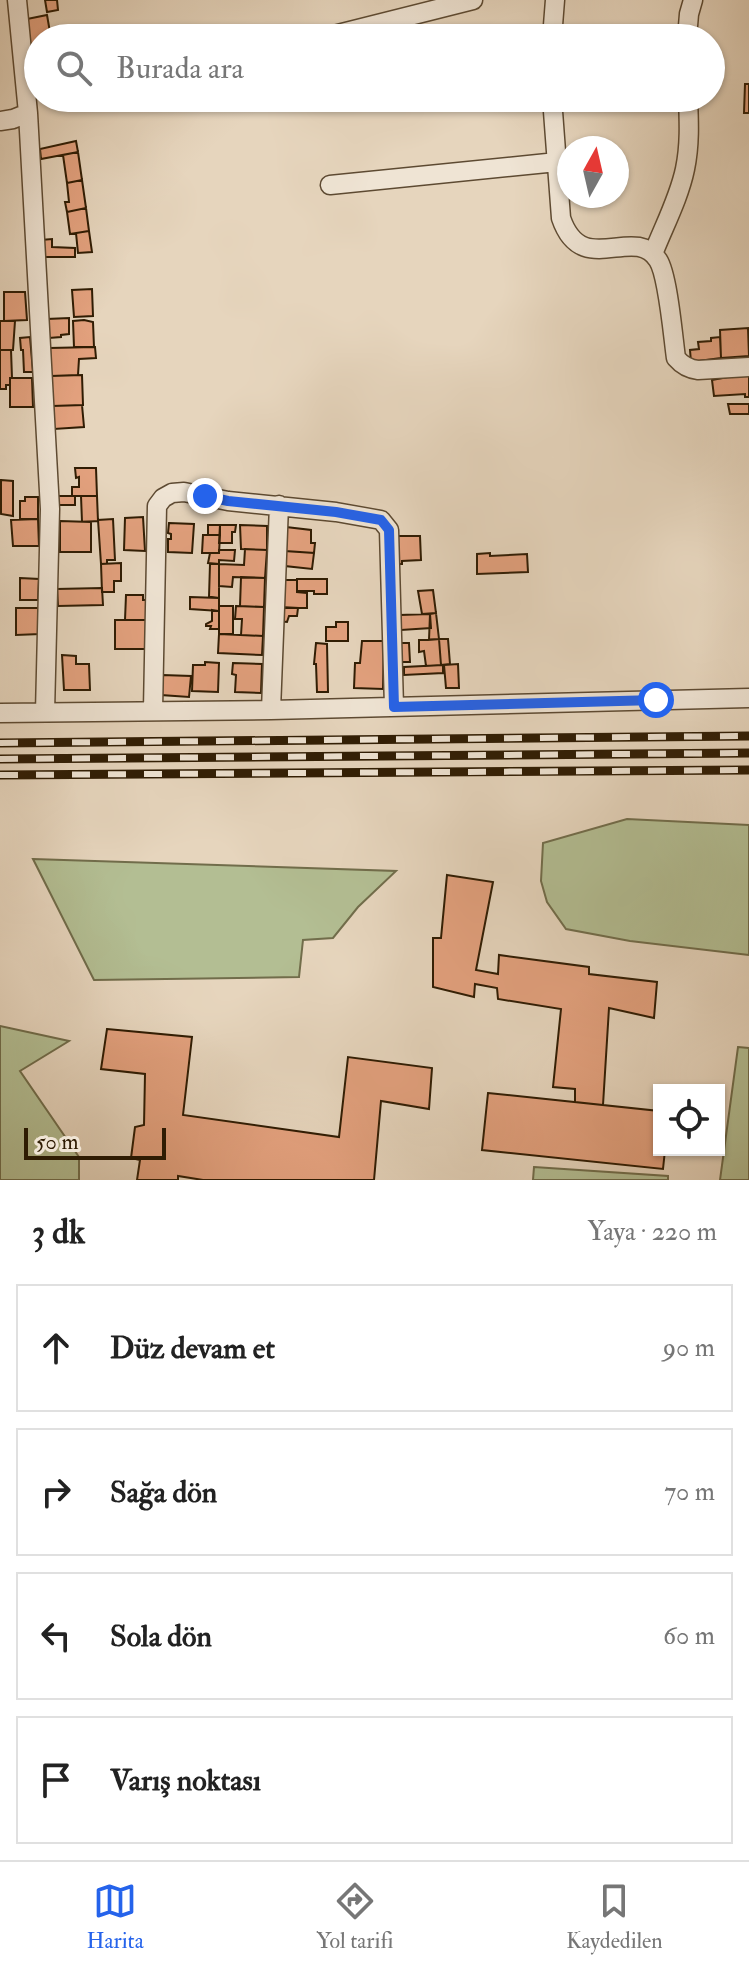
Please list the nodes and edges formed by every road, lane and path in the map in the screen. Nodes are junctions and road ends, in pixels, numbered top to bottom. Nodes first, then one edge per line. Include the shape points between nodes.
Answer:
1 (17, 0) edge
2 (473, 0) edge
3 (555, 0) edge
4 (693, 0) edge
5 (378, 24) edge
6 (553, 24) edge
7 (689, 24) edge
8 (24, 72) edge
9 (553, 112) edge
10 (688, 112) edge
11 (28, 113) joint
12 (0, 121) edge
13 (557, 162) joint
14 (330, 185) dead end
15 (560, 208) edge
16 (653, 254) junction
17 (749, 367) edge
18 (279, 505) junction
19 (749, 698) edge
20 (394, 707) junction
21 (153, 710) junction
22 (271, 710) junction
23 (45, 712) junction
24 (0, 713) edge

1 - 8 street
2 - 5 street
3 - 6 street
4 - 7 street
9 - 13 street
10 - 16 street via 685,170
11 - 12 street
11 - 23 street via 50,509
13 - 14 street
15 - 16 street via 569,235 589,248 633,246
16 - 17 street via 661,267 676,358 698,370
18 - 20 street via 381,520 389,530
18 - 21 street via 184,492 172,493 157,506
18 - 22 street
19 - 20 street
20 - 22 street
21 - 22 street
21 - 23 street
23 - 24 street

